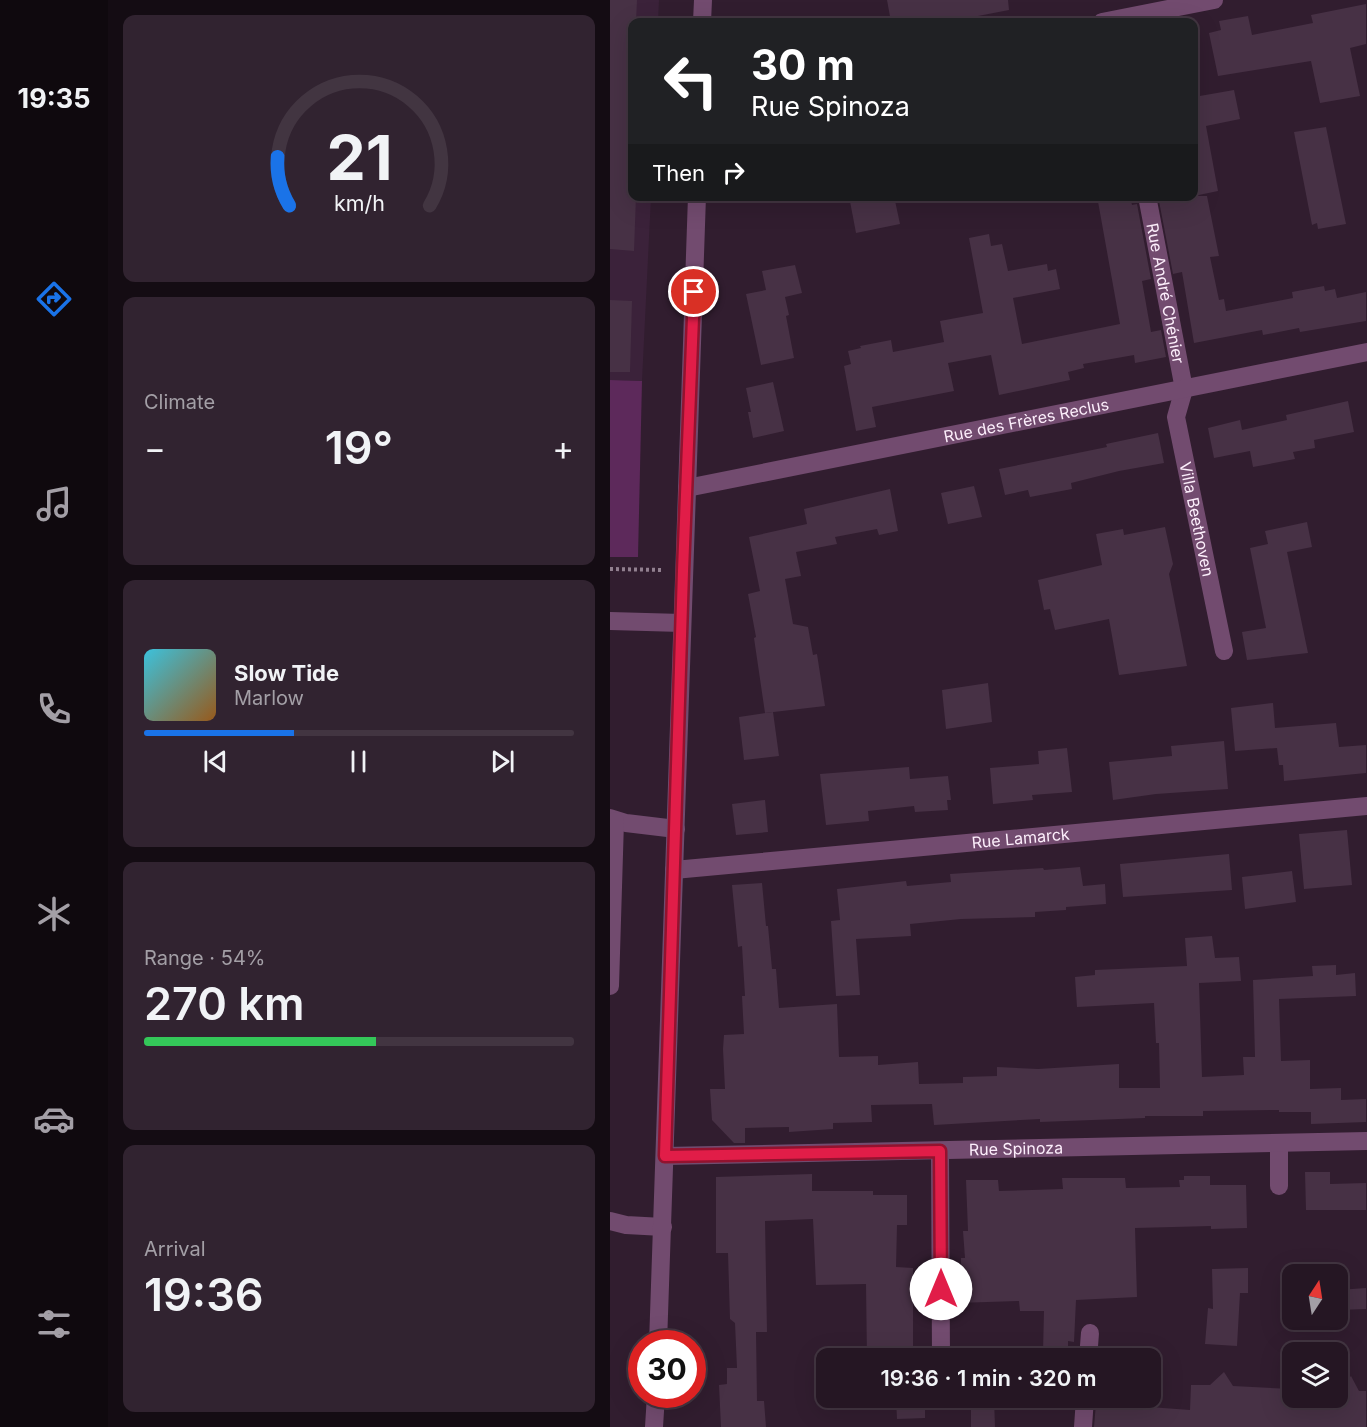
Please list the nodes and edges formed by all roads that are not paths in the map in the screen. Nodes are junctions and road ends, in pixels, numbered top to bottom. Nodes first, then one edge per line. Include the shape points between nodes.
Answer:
1 (703, 0) edge
2 (1214, 0) edge
3 (703, 18) edge
4 (1122, 18) edge
5 (697, 201) edge
6 (1148, 201) edge
7 (1366, 352) edge
8 (1184, 389) junction
9 (687, 488) junction
10 (610, 621) edge
11 (682, 623) junction
12 (1224, 651) dead end
13 (1366, 806) edge
14 (613, 819) edge
15 (676, 828) junction
16 (674, 870) junction
17 (610, 986) edge
18 (1366, 1142) edge
19 (1279, 1144) junction
20 (940, 1151) junction
21 (665, 1156) junction
22 (1279, 1186) dead end
23 (610, 1221) edge
24 (663, 1227) junction
25 (659, 1330) edge
26 (1090, 1333) dead end
27 (941, 1348) edge
28 (1089, 1348) edge
29 (655, 1408) edge
30 (1084, 1408) edge
31 (654, 1427) edge
32 (1082, 1427) edge

1 - 3 street
2 - 4 street
5 - 9 street
6 - 8 street, Rue André Chénier
7 - 8 street, Rue des Frères Reclus
8 - 9 street, Rue des Frères Reclus
8 - 12 street, Villa Beethoven via 1177,417
9 - 11 street
10 - 11 street
11 - 15 street
13 - 16 street, Rue Lamarck
14 - 15 street
14 - 17 street
15 - 16 street
16 - 21 street
18 - 19 street, Rue Spinoza
19 - 20 street, Rue Spinoza
19 - 22 street
20 - 21 street, Rue Spinoza
20 - 27 street
21 - 24 street
23 - 24 street
24 - 25 street
26 - 28 street
29 - 31 street
30 - 32 street

